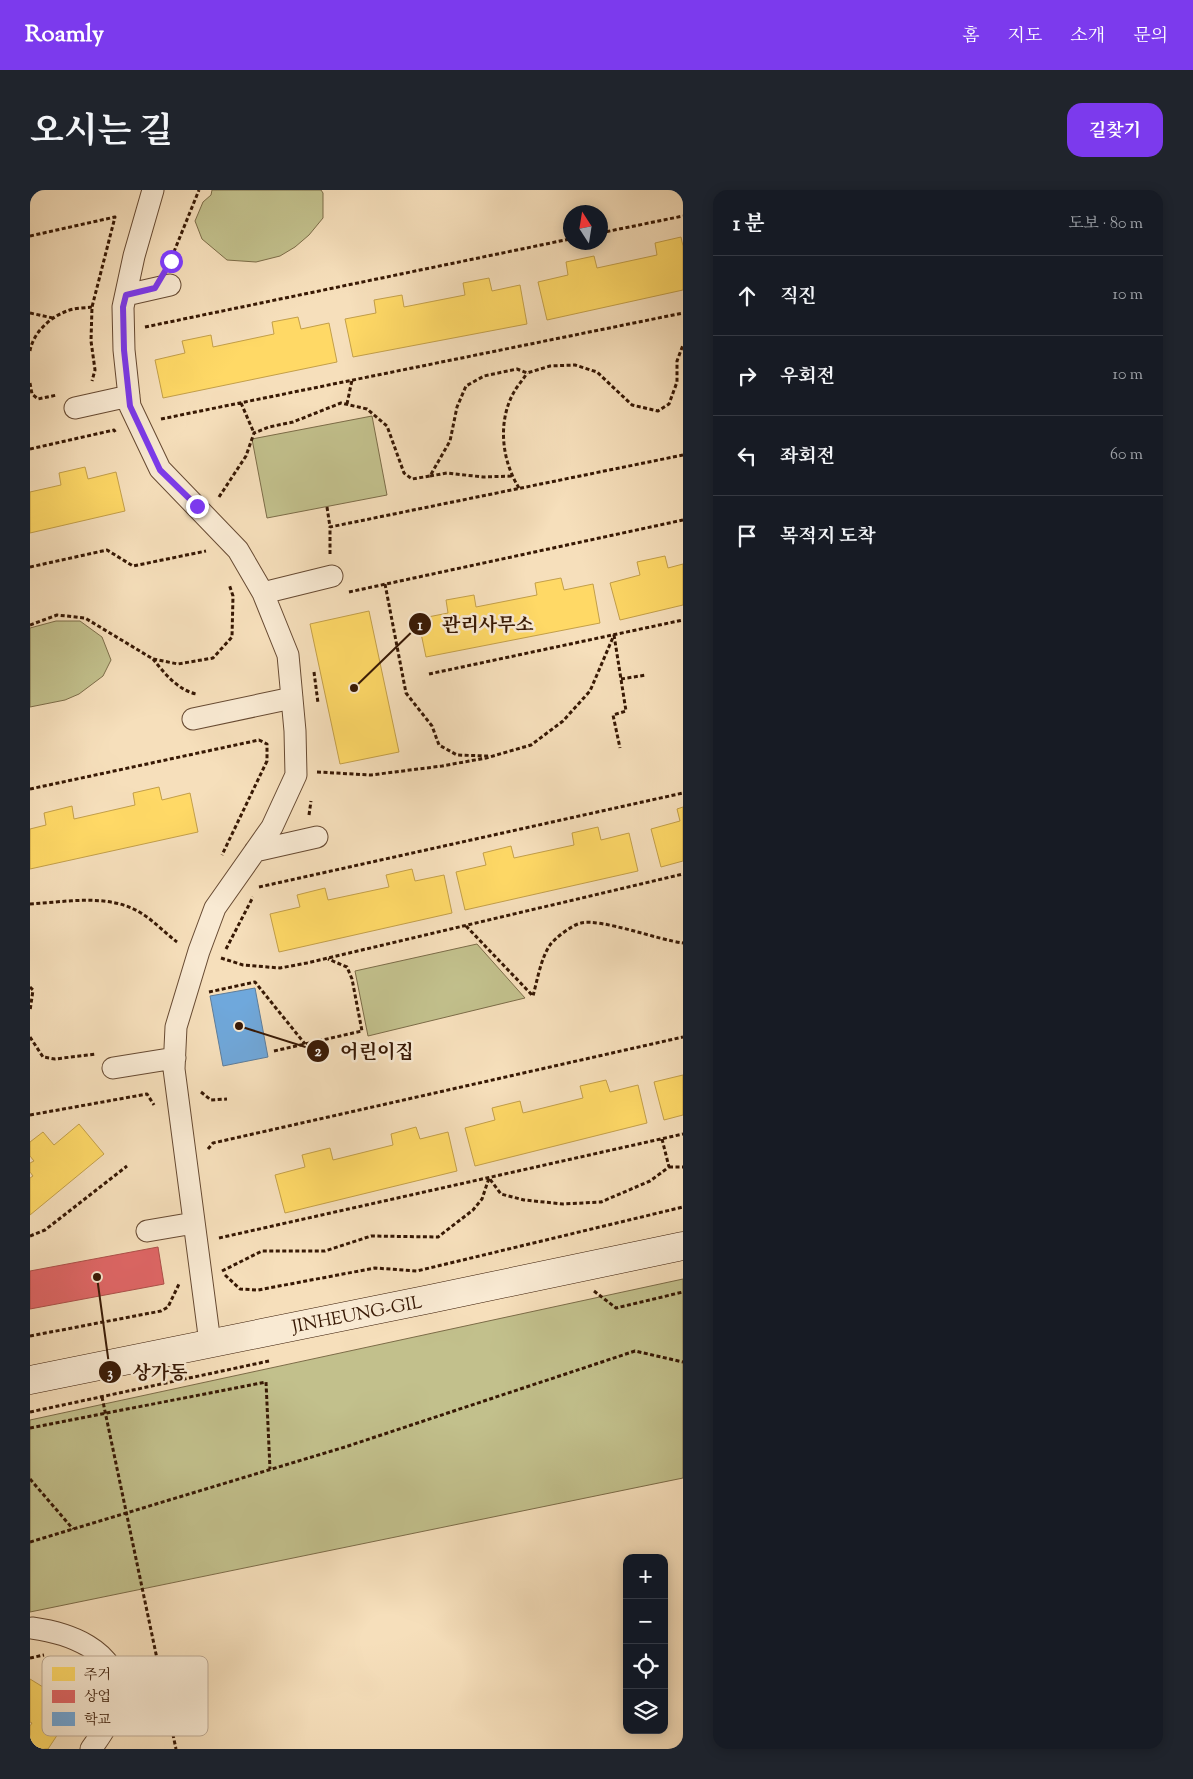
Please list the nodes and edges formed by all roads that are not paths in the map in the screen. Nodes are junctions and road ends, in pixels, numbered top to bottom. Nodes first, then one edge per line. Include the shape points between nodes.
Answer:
1 (153, 190) edge
2 (163, 287) road end
3 (126, 295) junction
4 (129, 396) junction
5 (69, 401) road end
6 (331, 570) road end
7 (263, 592) junction
8 (292, 698) junction
9 (193, 719) dead end
10 (317, 837) dead end
11 (255, 851) junction
12 (175, 1058) junction
13 (109, 1061) road end
14 (194, 1223) junction
15 (147, 1231) dead end
16 (683, 1246) edge
17 (210, 1343) junction
18 (30, 1380) edge
19 (32, 1628) dead end
20 (100, 1656) edge
21 (99, 1736) edge
22 (91, 1749) edge

1 - 3 street
2 - 3 street
3 - 4 street via 123,307 124,350
4 - 5 street
4 - 7 street via 130,406 160,470 238,550
6 - 7 street
7 - 8 street via 288,655
8 - 9 street
8 - 11 street via 296,775 272,827
10 - 11 street
11 - 12 street via 215,908 176,1027
12 - 13 street
12 - 14 street
14 - 15 street
14 - 17 street
16 - 17 street, JINHEUNG-GIL
17 - 18 street, JINHEUNG-GIL
19 - 20 street via 53,1631 84,1642
21 - 22 street

